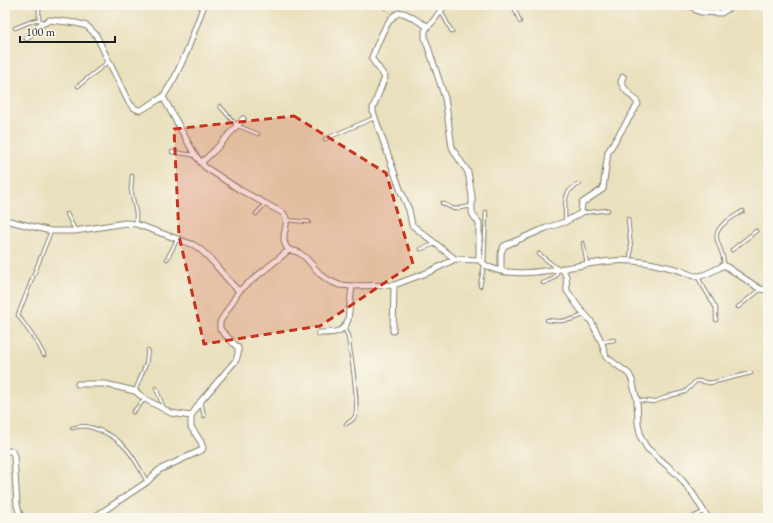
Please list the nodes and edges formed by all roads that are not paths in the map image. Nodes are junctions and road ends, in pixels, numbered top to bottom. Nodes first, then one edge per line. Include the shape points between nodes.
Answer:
1 (39, 5) edge
2 (204, 5) edge
3 (446, 5) edge
4 (513, 5) edge
5 (691, 5) edge
6 (734, 5) edge
7 (441, 10) junction
8 (41, 21) junction
9 (520, 22) dead end
10 (428, 26) junction
11 (14, 28) dead end
12 (452, 32) dead end
13 (27, 38) dead end
14 (108, 62) junction
15 (623, 77) dead end
16 (78, 86) dead end
17 (163, 97) junction
18 (220, 106) dead end
19 (374, 118) junction
20 (243, 119) dead end
21 (236, 125) junction
22 (258, 134) dead end
23 (325, 139) dead end
24 (172, 152) dead end
25 (195, 155) junction
26 (200, 163) junction
27 (132, 176) dead end
28 (580, 184) dead end
29 (442, 203) dead end
30 (266, 204) junction
31 (472, 206) junction
32 (608, 210) dead end
33 (743, 211) dead end
34 (486, 212) dead end
35 (581, 213) junction
36 (67, 214) dead end
37 (256, 214) dead end
38 (628, 219) dead end
39 (5, 220) edge
40 (287, 220) junction
41 (308, 222) dead end
42 (565, 222) junction
43 (136, 224) junction
44 (75, 230) junction
45 (51, 231) junction
46 (756, 231) dead end
47 (177, 240) junction
48 (583, 243) dead end
49 (435, 244) junction
50 (421, 249) dead end
51 (289, 250) junction
52 (732, 250) dead end
53 (539, 254) dead end
54 (727, 254) dead end
55 (724, 256) junction
56 (167, 259) dead end
57 (455, 259) junction
58 (479, 260) junction
59 (630, 260) junction
60 (484, 265) junction
61 (587, 265) junction
62 (724, 265) junction
63 (560, 269) junction
64 (501, 271) junction
65 (697, 276) junction
66 (542, 283) dead end
67 (394, 285) junction
68 (352, 286) junction
69 (480, 286) dead end
70 (760, 289) junction
71 (768, 290) edge
72 (239, 291) junction
73 (738, 307) dead end
74 (585, 314) junction
75 (547, 320) dead end
76 (716, 320) dead end
77 (344, 328) junction
78 (393, 331) dead end
79 (320, 332) dead end
80 (614, 340) dead end
81 (602, 343) junction
82 (148, 350) dead end
83 (44, 355) dead end
84 (751, 373) dead end
85 (78, 384) dead end
86 (156, 388) dead end
87 (135, 391) junction
88 (145, 399) junction
89 (637, 400) junction
90 (201, 401) junction
91 (164, 409) junction
92 (133, 412) dead end
93 (191, 416) junction
94 (204, 416) dead end
95 (346, 424) dead end
96 (72, 428) dead end
97 (5, 451) edge
98 (147, 482) junction
99 (103, 512) junction
100 (703, 512) junction
101 (731, 516) dead end
102 (21, 518) edge
103 (93, 518) edge
104 (105, 518) edge
105 (692, 518) edge
106 (708, 518) edge

1 - 8 lane
2 - 17 street via 187,51
3 - 7 street
4 - 9 lane
5 - 6 street via 701,12 721,13
7 - 10 street
7 - 12 lane
8 - 11 lane via 34,20
8 - 13 street
8 - 14 street via 58,20 87,26 96,35
10 - 19 street via 405,13 397,12 392,16 372,57 385,77 373,108
10 - 31 street via 425,38 445,98 452,147 468,172
14 - 16 lane
14 - 17 street via 133,108 141,110
15 - 35 street via 623,88 637,102 638,107 608,152 603,189 582,203
17 - 25 street
18 - 21 lane
19 - 23 lane
19 - 49 street via 409,210 412,225
20 - 21 street
21 - 22 lane
21 - 26 street
24 - 25 lane
25 - 26 street
26 - 30 street
27 - 43 lane via 131,190
28 - 42 lane via 568,191
29 - 31 lane via 454,209
30 - 37 lane
30 - 40 street via 282,213
31 - 58 street via 473,215 479,223
32 - 35 lane
33 - 55 lane via 717,232 717,240
34 - 60 lane
35 - 42 street
36 - 44 lane
38 - 59 lane
39 - 45 street
40 - 41 lane
40 - 51 street via 284,243
42 - 64 street via 504,246 501,253
43 - 44 street via 125,223
43 - 47 street
44 - 45 street
45 - 83 lane via 18,315
46 - 52 lane
47 - 56 lane
47 - 72 street via 201,250
48 - 61 lane
49 - 50 lane
49 - 57 street
51 - 68 street via 298,252 306,258 328,280 338,285
51 - 72 street
53 - 63 lane
54 - 55 lane
55 - 62 lane
57 - 58 street
57 - 67 street via 416,278
58 - 60 street
59 - 61 street
59 - 65 street
60 - 64 street
60 - 69 lane
61 - 63 street
62 - 65 street
62 - 70 street
63 - 64 street via 519,273
63 - 66 lane via 552,280
63 - 74 street via 566,276 570,297
65 - 76 lane via 716,308
67 - 68 street
67 - 78 street
68 - 77 street via 348,320
70 - 71 street
70 - 73 lane
72 - 90 street via 219,326 238,348 236,360
74 - 75 lane via 567,321
74 - 81 street via 595,326
77 - 79 street via 336,332
77 - 95 lane via 348,336 356,401 356,414
80 - 81 lane
81 - 89 street via 606,357 629,374
82 - 87 lane via 146,364
84 - 89 lane via 710,383 696,381 685,392 654,402
85 - 87 street via 105,384
86 - 91 lane
87 - 88 street
88 - 91 street
88 - 92 lane
89 - 100 street via 640,431 647,448 678,475
90 - 93 street
90 - 94 lane
91 - 93 street via 171,413
93 - 98 street via 191,427 201,442 202,450 159,470
96 - 98 lane via 86,425 119,440
97 - 102 street via 12,451 14,456 16,505
98 - 99 street
99 - 103 street
99 - 104 street
100 - 105 lane
100 - 106 street
101 - 106 lane

